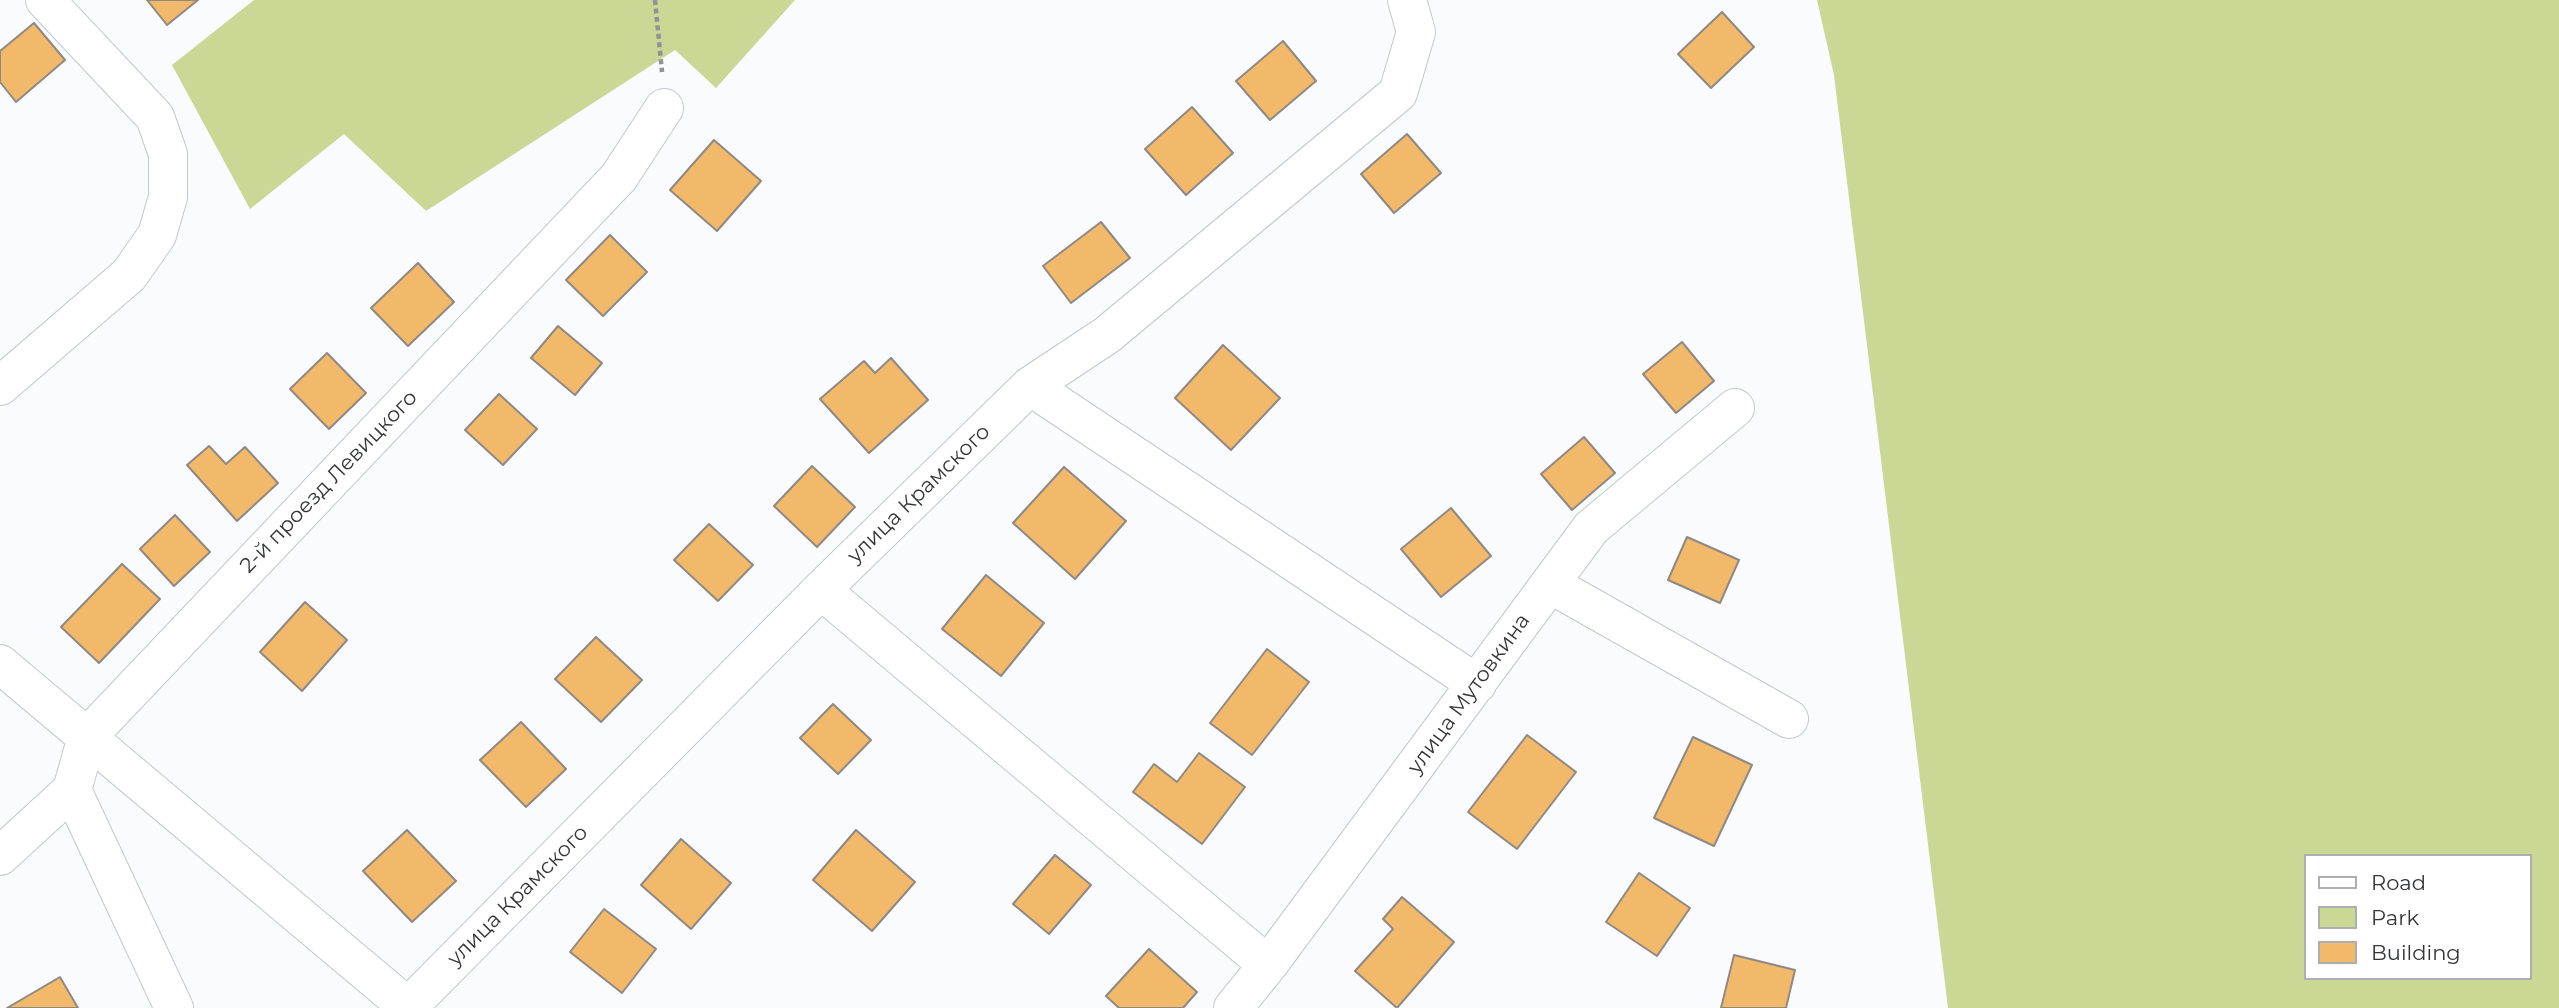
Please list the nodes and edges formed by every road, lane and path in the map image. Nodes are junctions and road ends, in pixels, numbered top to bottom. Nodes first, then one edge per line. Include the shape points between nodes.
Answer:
1 (45, 0) edge
2 (655, 0) edge
3 (1407, 0) edge
4 (664, 108) joint
5 (0, 386) edge
6 (1030, 386) junction
7 (1735, 408) dead end
8 (1550, 584) junction
9 (821, 590) junction
10 (0, 664) edge
11 (1477, 684) junction
12 (1789, 719) dead end
13 (87, 737) junction
14 (72, 790) junction
15 (0, 856) edge
16 (1268, 965) junction
17 (174, 1008) edge
18 (409, 1008) edge
19 (1233, 1008) edge

1 - 5 street via 155,117 168,154 168,197 157,235 129,275
2 - 4 path
3 - 6 street, улица Крамского via 1416,32 1398,93 1107,335
4 - 13 street, 2-й проезд Левицкого via 619,177
6 - 9 street, улица Крамского
6 - 11 street
7 - 8 street, улица Мутовкина via 1591,528
8 - 11 street, улица Мутовкина
8 - 12 street
9 - 16 street
9 - 18 street, улица Крамского
10 - 13 street
11 - 16 street, улица Мутовкина
13 - 14 street, 2-й проезд Левицкого
13 - 18 street
14 - 15 street
14 - 17 street
16 - 19 street, улица Мутовкина

